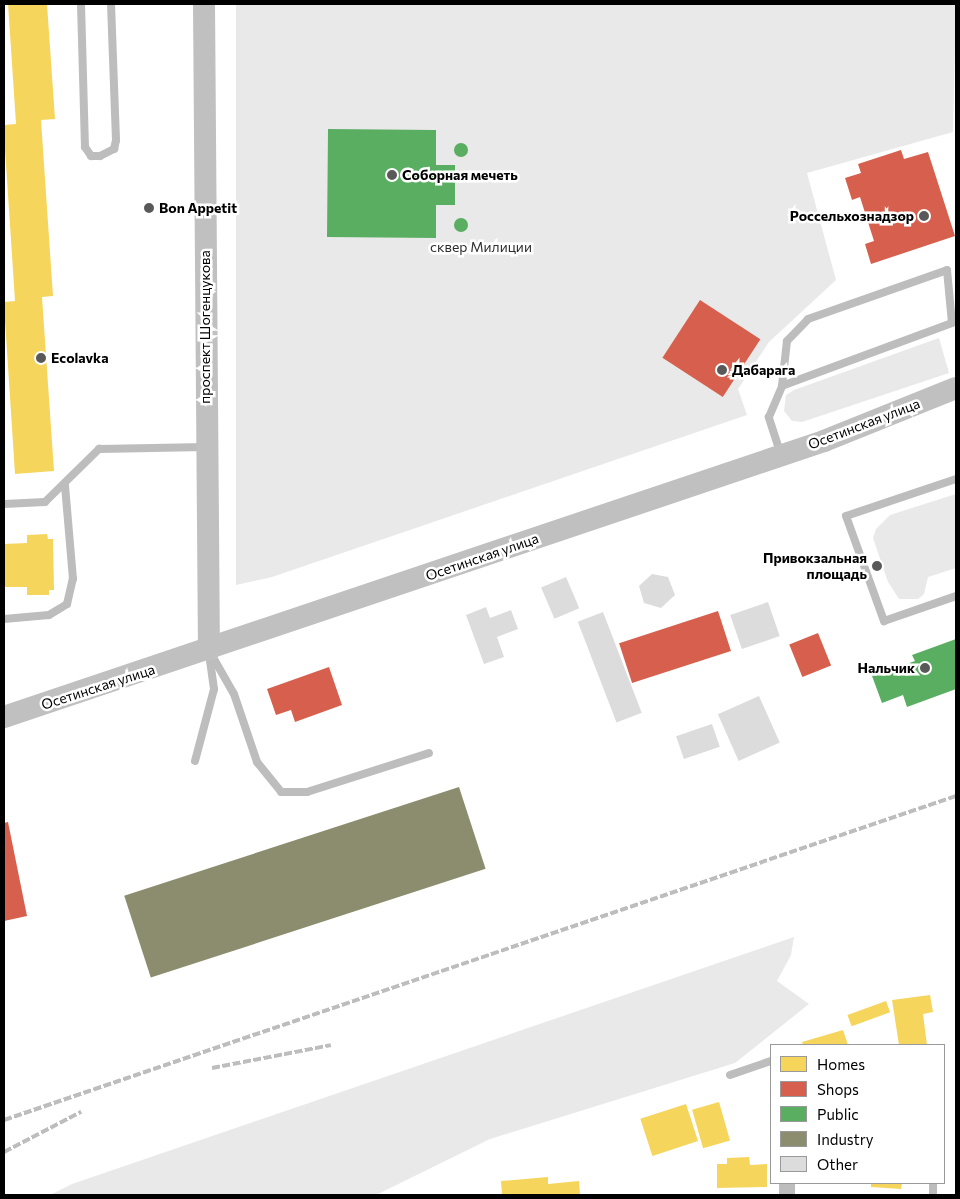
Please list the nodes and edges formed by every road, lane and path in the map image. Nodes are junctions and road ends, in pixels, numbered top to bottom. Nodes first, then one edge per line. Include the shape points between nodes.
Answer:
1 (81, 4) edge
2 (111, 4) edge
3 (204, 4) edge
4 (782, 386) junction
5 (956, 388) edge
6 (206, 447) junction
7 (781, 456) junction
8 (956, 479) edge
9 (65, 486) junction
10 (4, 504) edge
11 (956, 596) edge
12 (4, 619) edge
13 (208, 650) junction
14 (4, 717) edge
15 (429, 753) dead end
16 (195, 761) dead end
17 (770, 1061) edge
18 (730, 1075) dead end

1 - 2 lane via 85,147 91,156 100,156 114,149 116,140
3 - 6 main road, проспект Шогенцукова
4 - 4 lane via 952,323 947,270 808,319 787,341
4 - 7 lane via 769,417
5 - 7 main road, Осетинская улица
6 - 9 lane via 99,449
6 - 13 main road, проспект Шогенцукова
7 - 13 main road, Осетинская улица
8 - 11 lane via 846,516 884,621
9 - 10 lane via 45,502
9 - 12 lane via 73,579 67,604 49,615
13 - 14 main road, Осетинская улица
13 - 15 lane via 234,694 257,762 281,792 307,792
13 - 16 lane via 214,689
17 - 18 lane

